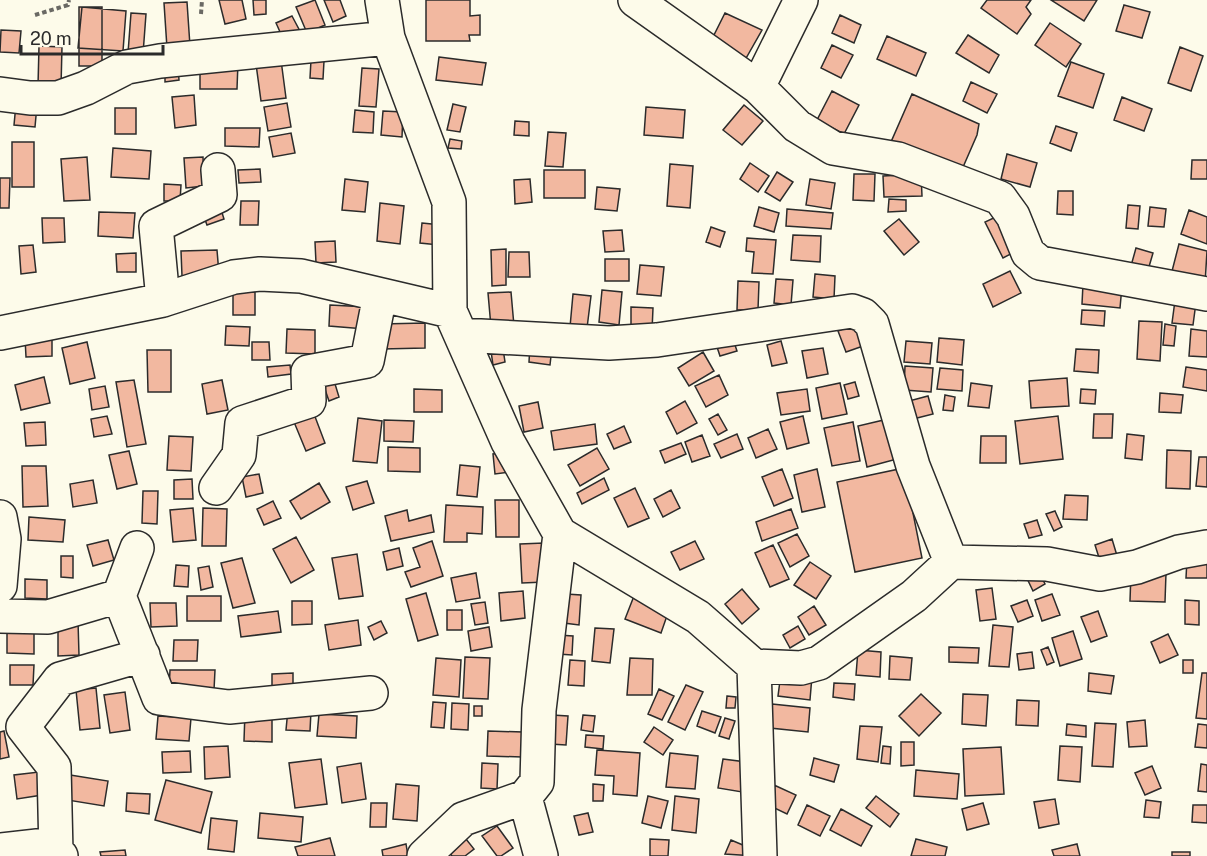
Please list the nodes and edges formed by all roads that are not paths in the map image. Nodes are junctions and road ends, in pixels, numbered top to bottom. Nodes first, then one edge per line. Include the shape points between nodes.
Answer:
1 (382, 0) edge
2 (635, 0) edge
3 (801, 0) edge
4 (388, 38) junction
5 (758, 87) junction
6 (0, 94) edge
7 (218, 170) dead end
8 (1207, 294) edge
9 (380, 296) junction
10 (163, 300) junction
11 (456, 323) junction
12 (0, 333) edge
13 (216, 488) dead end
14 (0, 517) edge
15 (560, 534) junction
16 (1207, 547) edge
17 (137, 548) dead end
18 (951, 562) junction
19 (0, 586) edge
20 (119, 596) junction
21 (0, 616) edge
22 (143, 655) junction
23 (754, 666) junction
24 (371, 693) dead end
25 (525, 796) junction
26 (0, 850) edge
27 (58, 850) edge
28 (424, 856) edge
29 (542, 856) edge
30 (760, 856) edge

1 - 4 street
2 - 5 street
3 - 5 street
4 - 6 street via 149,63 113,72 58,98
4 - 11 street via 449,202
5 - 8 street via 797,126 833,148 898,159 1000,198 1013,216 1028,253 1040,263
7 - 10 street via 220,195 156,226
9 - 10 street via 301,276 260,274 234,277
9 - 11 street
9 - 13 street via 367,361 308,372 309,400 242,423 239,455
10 - 12 street
11 - 15 street via 508,442
11 - 18 street via 609,343 657,340 852,311 863,315 872,324 913,466
14 - 19 street via 4,539
15 - 23 street via 698,617
15 - 25 street via 539,710 537,782
16 - 18 street via 1100,573 1047,564
17 - 20 street
18 - 23 street via 914,596 819,663 801,668
20 - 21 street via 48,617
20 - 22 street
22 - 24 street via 159,698 229,707
22 - 27 street via 60,679 23,727 54,767
23 - 30 street
25 - 28 street via 463,819
25 - 29 street
26 - 27 street

